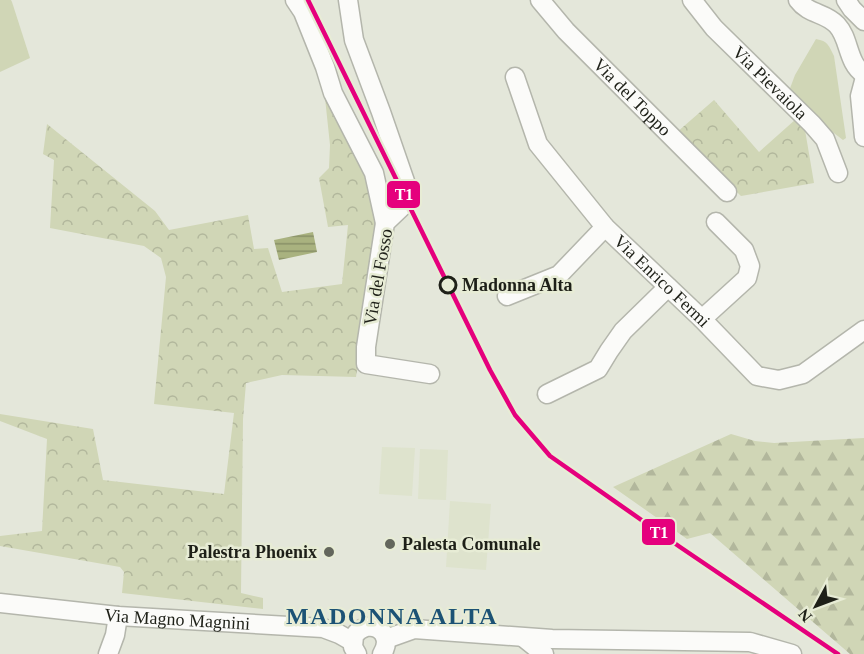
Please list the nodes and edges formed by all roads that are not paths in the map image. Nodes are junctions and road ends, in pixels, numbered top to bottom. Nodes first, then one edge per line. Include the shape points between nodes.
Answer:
1 (295, 0) edge
2 (348, 0) edge
3 (540, 0) edge
4 (693, 0) edge
5 (798, 0) edge
6 (846, 0) edge
7 (864, 21) edge
8 (864, 74) edge
9 (515, 77) dead end
10 (864, 81) edge
11 (864, 137) edge
12 (838, 173) dead end
13 (727, 192) dead end
14 (716, 222) dead end
15 (385, 223) junction
16 (605, 227) junction
17 (668, 287) junction
18 (507, 296) dead end
19 (702, 319) junction
20 (864, 330) edge
21 (430, 374) dead end
22 (547, 394) dead end
23 (0, 603) edge
24 (118, 616) junction
25 (524, 638) junction
26 (384, 646) edge
27 (355, 648) edge
28 (108, 654) edge
29 (544, 654) edge
30 (792, 654) edge

1 - 15 street via 333,93 374,173
2 - 15 street, Via del Fosso via 354,40 409,194 407,202
3 - 13 street, Via del Toppo via 566,32
4 - 12 street, Via Pievaiola via 714,28 825,139
5 - 8 street via 808,10 836,24 845,36 851,58
6 - 7 street
9 - 16 street, Via Enrico Fermi via 538,144
10 - 11 street via 860,96
14 - 19 street via 744,250 750,266 747,278
15 - 21 street, Via del Fosso via 366,364
16 - 17 street, Via Enrico Fermi
16 - 18 street via 559,275
17 - 19 street, Via Enrico Fermi
17 - 22 street via 623,331 598,369
19 - 20 street, Via Enrico Fermi via 758,376 778,380 803,374
23 - 24 street, Via Magno Magnini
24 - 27 street, Via Magno Magnini via 323,628 339,634
24 - 28 street
25 - 26 street, Via Magno Magnini via 414,629
25 - 29 street
25 - 30 street, Via Magno Magnini via 750,642
26 - 27 street, Via Magno Magnini via 379,629 368,626 357,631

